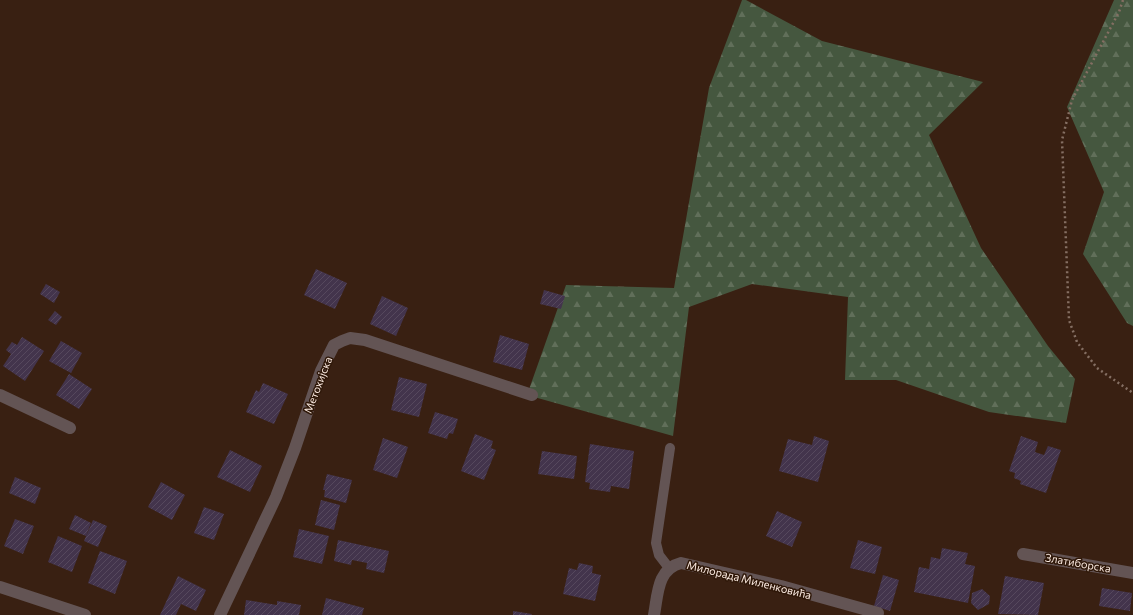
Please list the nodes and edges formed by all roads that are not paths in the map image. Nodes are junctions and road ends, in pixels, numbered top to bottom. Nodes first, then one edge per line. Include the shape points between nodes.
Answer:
1 (0, 395) edge
2 (532, 395) dead end
3 (70, 428) dead end
4 (670, 448) dead end
5 (1023, 554) dead end
6 (669, 568) junction
7 (1133, 573) edge
8 (0, 586) edge
9 (878, 613) dead end
10 (85, 615) edge
11 (220, 615) edge
12 (654, 615) edge

1 - 3 street
2 - 11 street, Метохијска via 366,340 350,338 334,345 321,371 276,497
4 - 6 lane via 656,543 659,555
5 - 7 street, Златиборска
6 - 9 street, Милорада Миленковића via 681,563 782,586
6 - 12 street via 660,582
8 - 10 street

